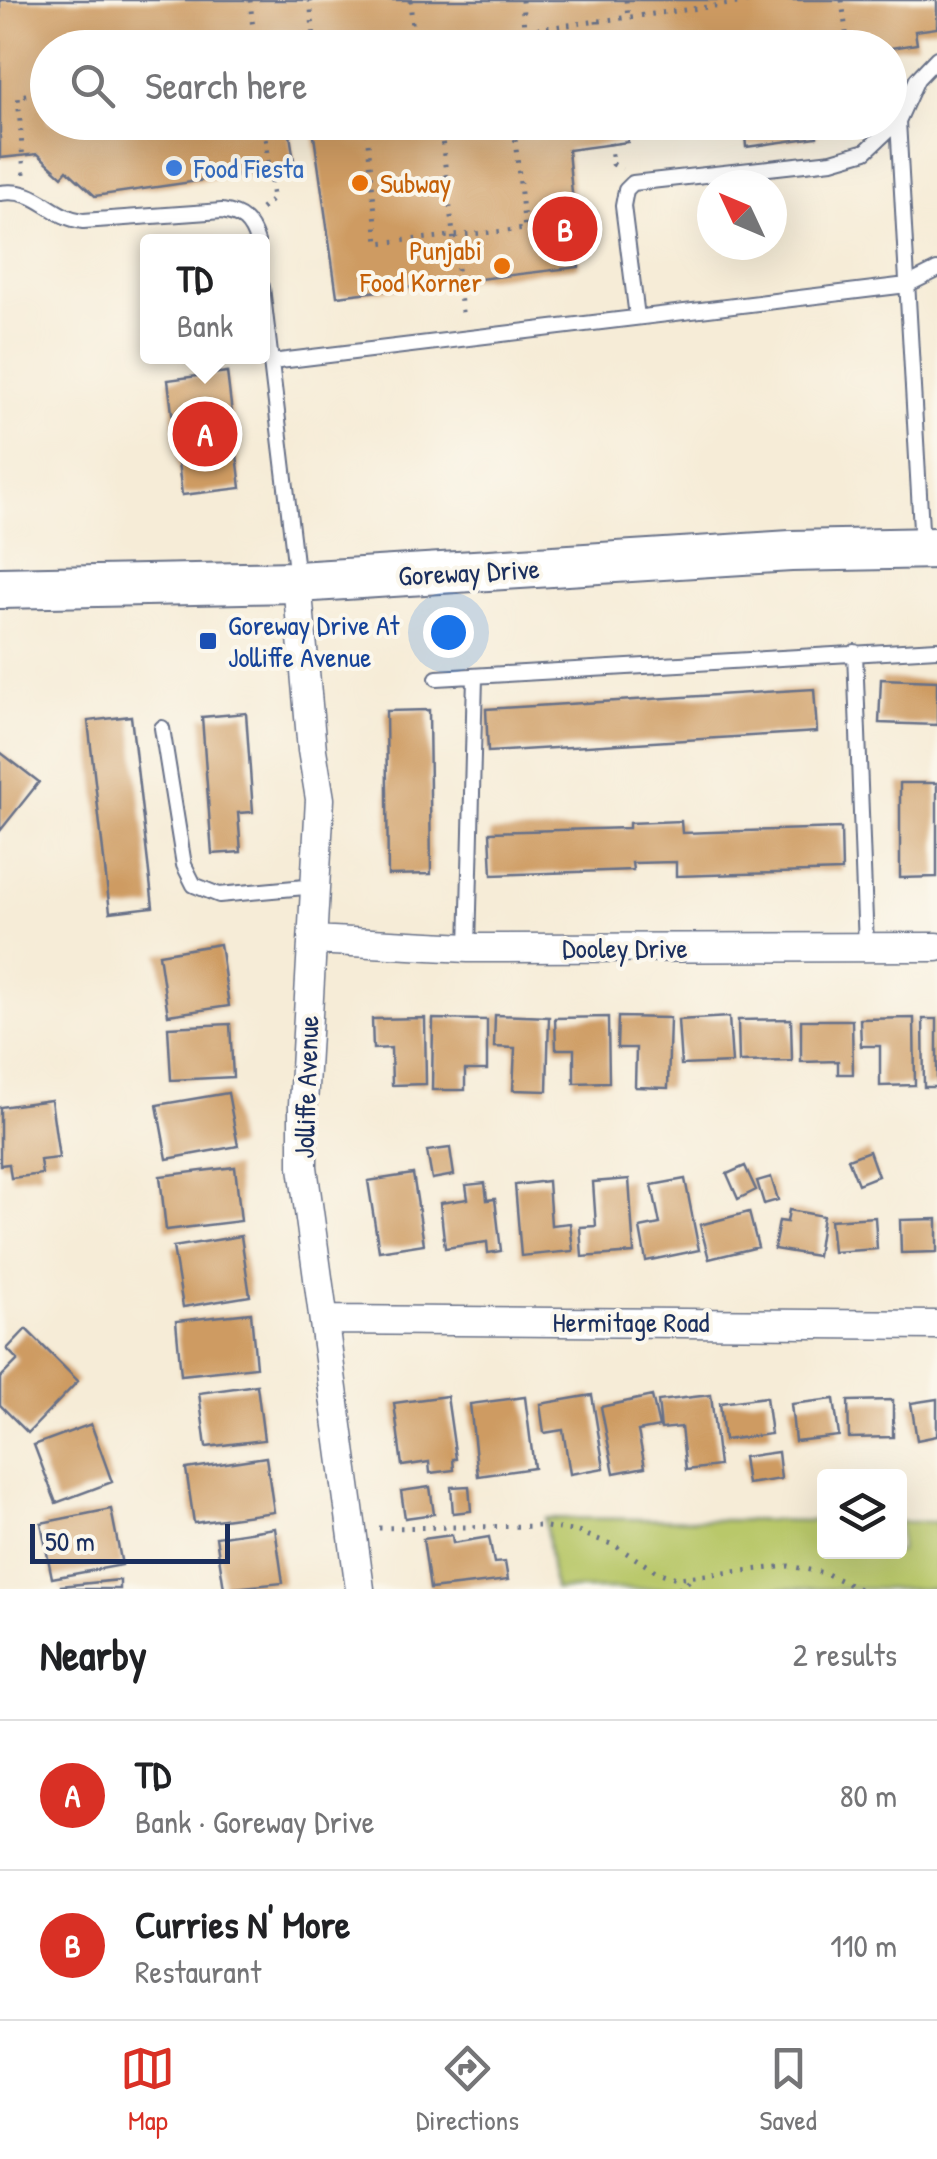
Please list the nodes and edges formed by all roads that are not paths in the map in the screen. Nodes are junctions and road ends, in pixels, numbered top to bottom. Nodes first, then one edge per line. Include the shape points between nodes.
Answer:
1 (937, 58) edge
2 (907, 102) edge
3 (878, 140) edge
4 (899, 140) edge
5 (0, 193) edge
6 (253, 234) edge
7 (937, 270) edge
8 (907, 285) junction
9 (638, 317) junction
10 (270, 347) edge
11 (272, 362) junction
12 (930, 548) edge
13 (298, 582) junction
14 (0, 588) edge
15 (937, 649) edge
16 (855, 652) junction
17 (475, 677) junction
18 (437, 678) dead end
19 (162, 728) dead end
20 (316, 886) junction
21 (313, 940) junction
22 (866, 947) junction
23 (468, 948) junction
24 (937, 948) edge
25 (326, 1320) junction
26 (937, 1325) edge
27 (360, 1589) edge

1 - 2 lane
3 - 9 lane via 866,151 832,161 633,182 624,197
4 - 8 lane
5 - 6 lane via 26,192 76,220 222,210 247,220
7 - 8 lane
8 - 9 lane
8 - 12 lane
9 - 11 lane
10 - 11 lane
11 - 13 lane
12 - 13 main road, Goreway Drive
13 - 14 main road, Goreway Drive
13 - 20 street, Jolliffe Avenue via 320,800
15 - 16 lane
16 - 17 lane
16 - 22 lane
17 - 18 lane
17 - 23 lane
19 - 20 lane via 184,864 194,885 219,895
20 - 21 street, Jolliffe Avenue
21 - 23 street, Dooley Drive
21 - 25 street, Jolliffe Avenue via 303,1167
22 - 23 street, Dooley Drive
22 - 24 street, Dooley Drive
25 - 26 street, Hermitage Road
25 - 27 street, Jolliffe Avenue

